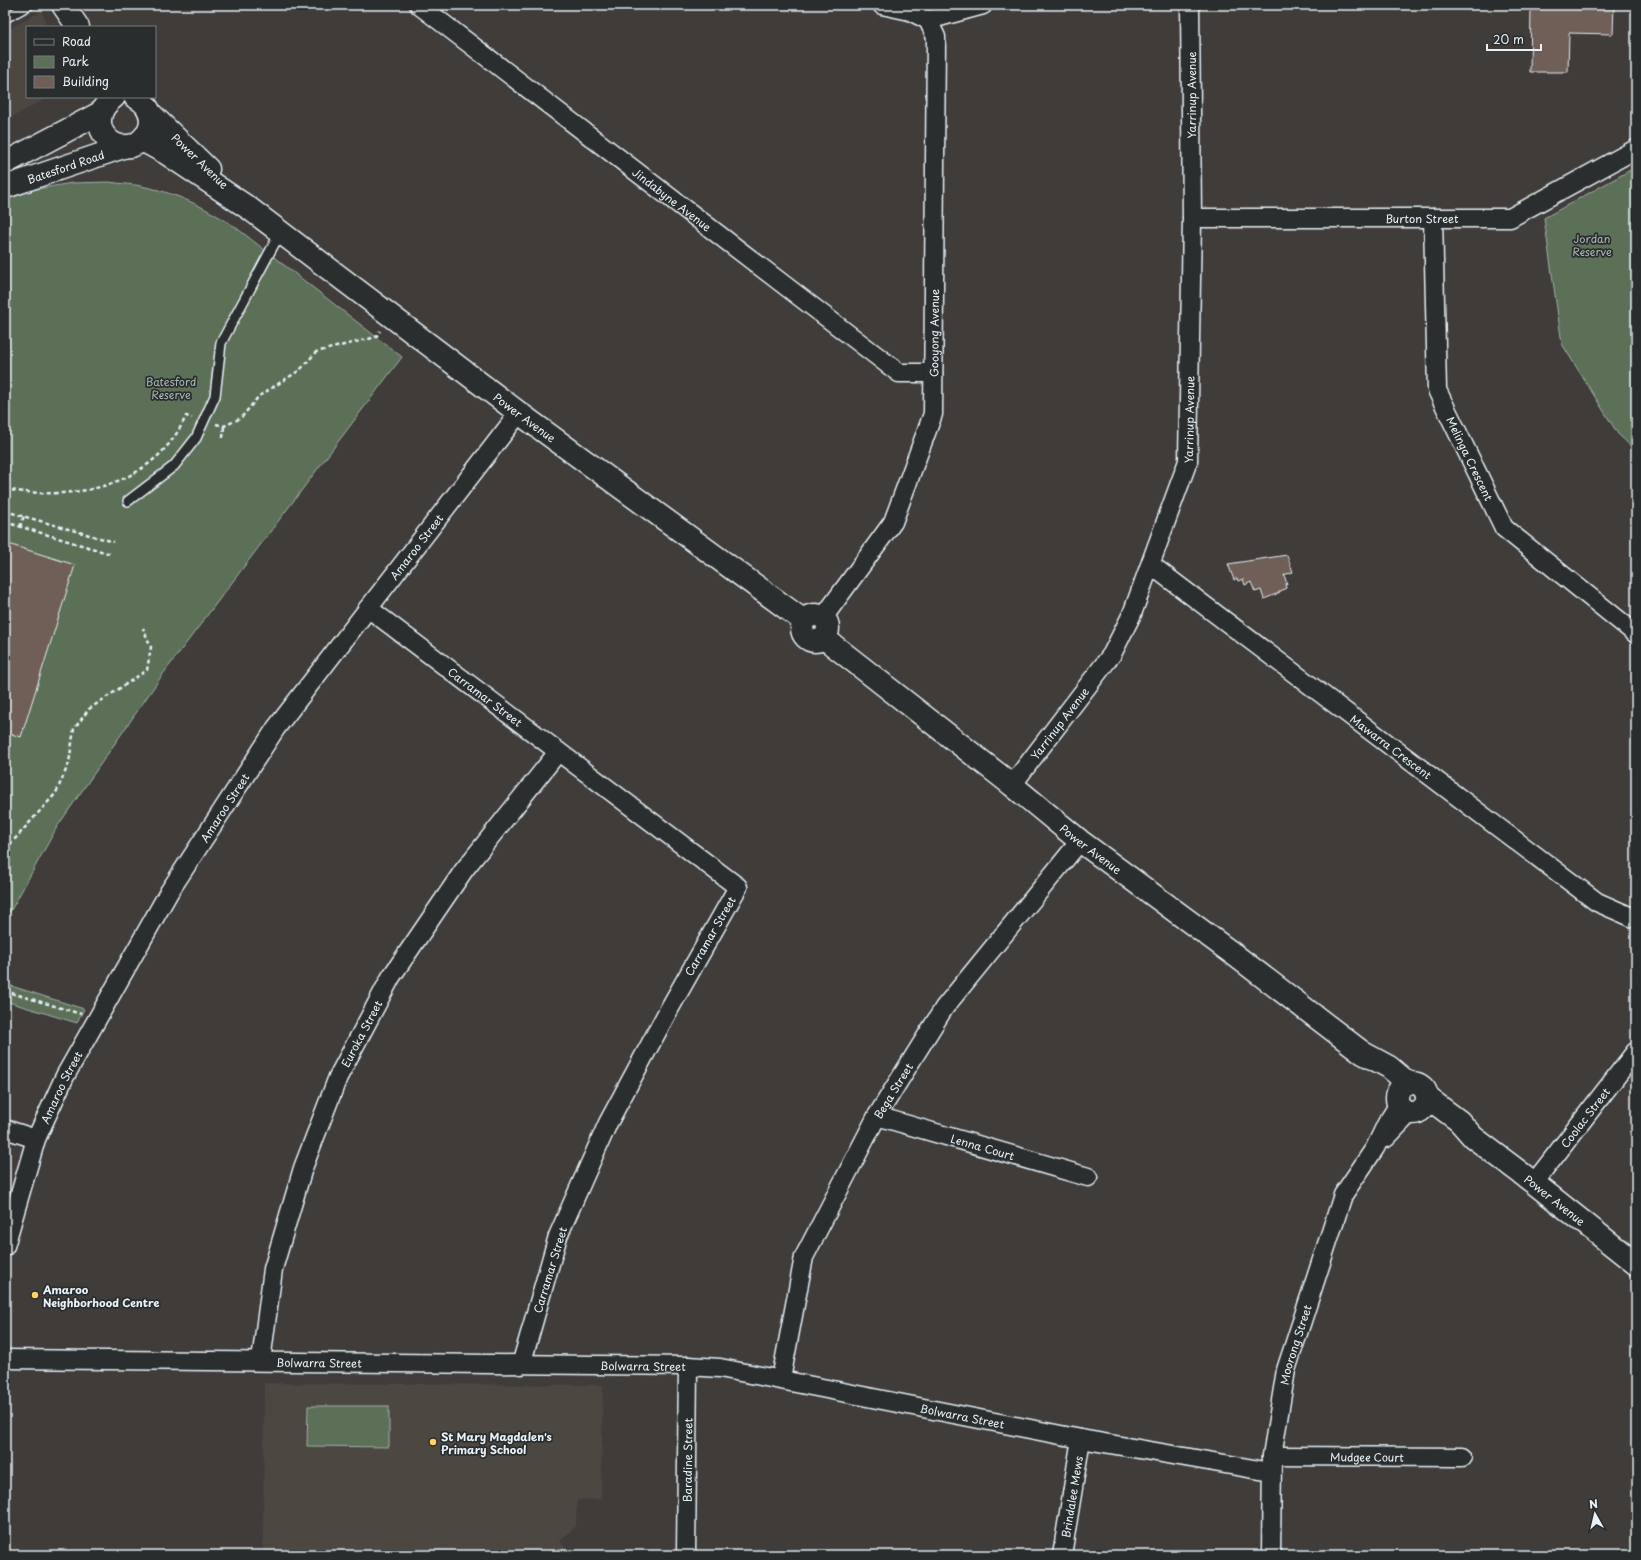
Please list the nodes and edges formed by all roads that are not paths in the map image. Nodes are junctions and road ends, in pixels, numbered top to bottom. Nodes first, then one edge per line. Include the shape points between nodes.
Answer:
1 (29, 5) edge
2 (63, 5) edge
3 (418, 5) edge
4 (882, 5) edge
5 (983, 5) edge
6 (1190, 5) edge
7 (5, 18) edge
8 (928, 20) junction
9 (71, 26) edge
10 (77, 26) edge
11 (136, 98) edge
12 (103, 104) edge
13 (150, 113) junction
14 (134, 143) junction
15 (1636, 150) edge
16 (5, 163) edge
17 (5, 187) edge
18 (250, 209) junction
19 (1192, 218) junction
20 (1433, 218) junction
21 (280, 233) junction
22 (933, 373) junction
23 (519, 413) junction
24 (128, 501) dead end
25 (1151, 565) junction
26 (368, 608) junction
27 (817, 626) junction
28 (1636, 634) edge
29 (558, 752) junction
30 (1012, 785) junction
31 (1080, 841) junction
32 (1636, 919) edge
33 (1636, 1052) edge
34 (1410, 1101) junction
35 (877, 1116) junction
36 (5, 1129) edge
37 (36, 1139) junction
38 (1088, 1177) dead end
39 (1534, 1183) junction
40 (5, 1246) edge
41 (1636, 1264) edge
42 (5, 1359) edge
43 (261, 1361) junction
44 (521, 1365) junction
45 (688, 1366) junction
46 (782, 1379) junction
47 (1081, 1438) junction
48 (1462, 1457) dead end
49 (1272, 1464) junction
50 (686, 1555) edge
51 (1062, 1555) edge
52 (1271, 1555) edge

1 - 7 lane
2 - 9 street
2 - 10 street
3 - 22 street, Jindabyne Avenue via 900,373
4 - 8 street via 910,11
5 - 8 street
6 - 19 street, Yarrinup Avenue
8 - 22 street, Gooyong Avenue via 936,37
11 - 13 street, Power Avenue
12 - 14 street, Power Avenue via 99,122 105,136 118,146
12 - 16 street
13 - 14 street via 151,123 148,132
13 - 18 street, Power Avenue
14 - 17 street, Batesford Road
14 - 18 street, Power Avenue via 166,153
15 - 20 street, Burton Street via 1510,218
18 - 21 street, Power Avenue
19 - 20 street, Burton Street
19 - 25 street, Yarrinup Avenue via 1188,461
20 - 28 street, Melinga Crescent via 1437,390 1504,528
21 - 23 street, Power Avenue
21 - 24 lane via 221,343 215,396 196,438 174,466
22 - 27 street, Gooyong Avenue via 933,414 893,522
23 - 26 street, Amaroo Street
23 - 27 street, Power Avenue
25 - 30 street, Yarrinup Avenue via 1132,614 1112,654
25 - 32 street, Mawarra Crescent via 1597,902
26 - 29 street, Carramar Street
26 - 37 street, Amaroo Street via 271,735 169,892 65,1076
27 - 30 street, Power Avenue
29 - 43 street, Euroka Street via 464,870 391,977 338,1077 303,1168 273,1269
29 - 44 street, Carramar Street via 738,887 608,1124 558,1236
30 - 31 street, Power Avenue
31 - 34 street, Power Avenue via 1362,1053 1372,1068
31 - 35 street, Bega Street via 944,1008
33 - 39 street, Coolac Street
34 - 39 street, Power Avenue via 1473,1137
34 - 49 street, Moorong Street via 1396,1129 1375,1148 1344,1195 1286,1370
35 - 38 street, Lenna Court
35 - 46 street, Bega Street via 804,1257
36 - 37 street
37 - 40 street, Amaroo Street
39 - 41 street, Power Avenue
42 - 43 street, Bolwarra Street
43 - 44 street, Bolwarra Street
44 - 45 street, Bolwarra Street
45 - 46 street, Bolwarra Street via 720,1368
45 - 50 street, Baradine Street
46 - 47 street, Bolwarra Street
47 - 49 street, Bolwarra Street
47 - 51 street, Brindalee Mews
48 - 49 street, Mudgee Court
49 - 52 street, Moorong Street

